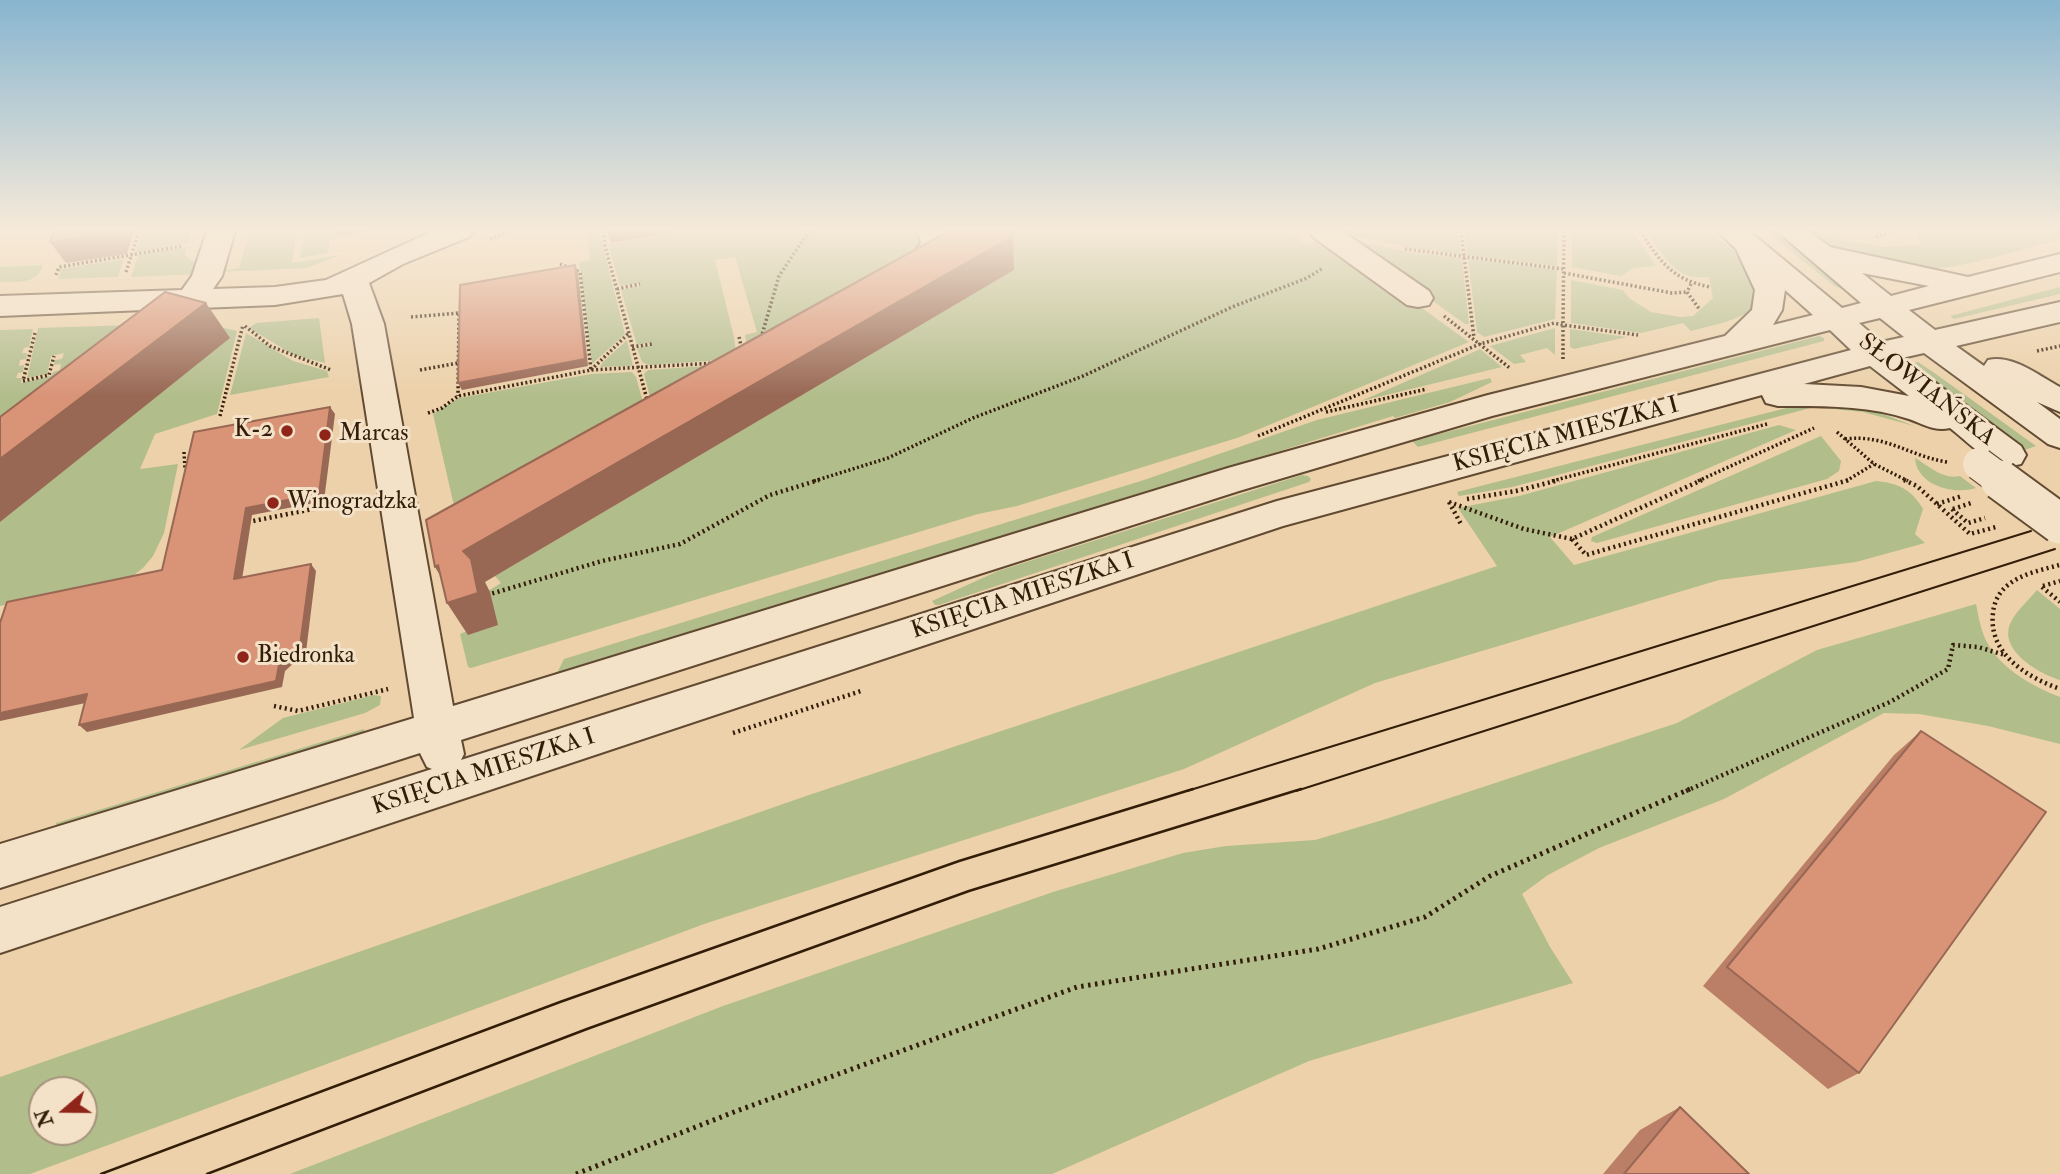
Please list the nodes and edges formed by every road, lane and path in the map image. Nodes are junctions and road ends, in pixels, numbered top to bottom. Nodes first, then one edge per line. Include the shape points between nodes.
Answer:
1 (1691, 285) edge
2 (200, 286) edge
3 (334, 286) edge
4 (355, 286) edge
5 (581, 286) edge
6 (616, 286) edge
7 (632, 286) edge
8 (776, 286) edge
9 (885, 286) edge
10 (1287, 286) edge
11 (1401, 286) edge
12 (1468, 286) edge
13 (1563, 286) edge
14 (1636, 286) edge
15 (1698, 286) edge
16 (1767, 286) edge
17 (1795, 286) edge
18 (1860, 286) edge
19 (1965, 286) edge
20 (1710, 287) dead end
21 (617, 289) junction
22 (1687, 292) junction
23 (872, 293) edge
24 (191, 299) junction
25 (1427, 304) joint
26 (0, 306) edge
27 (1885, 306) junction
28 (1700, 310) dead end
29 (2051, 315) edge
30 (411, 317) dead end
31 (1835, 319) junction
32 (37, 325) dead end
33 (1563, 325) junction
34 (629, 333) junction
35 (159, 334) edge
36 (739, 337) dead end
37 (1647, 337) dead end
38 (1474, 338) junction
39 (760, 341) edge
40 (1928, 341) junction
41 (1737, 343) junction
42 (652, 344) dead end
43 (1480, 344) junction
44 (2060, 346) edge
45 (632, 347) junction
46 (1875, 355) junction
47 (54, 356) dead end
48 (744, 361) edge
49 (1567, 362) dead end
50 (458, 363) junction
51 (718, 363) edge
52 (638, 368) junction
53 (2027, 368) junction
54 (331, 370) dead end
55 (421, 370) dead end
56 (590, 370) junction
57 (1511, 370) dead end
58 (458, 396) junction
59 (1716, 396) junction
60 (2060, 401) edge
61 (649, 406) edge
62 (1912, 406) junction
63 (428, 413) dead end
64 (220, 416) dead end
65 (1312, 416) dead end
66 (1777, 421) dead end
67 (1819, 425) dead end
68 (1837, 432) dead end
69 (2060, 435) edge
70 (1845, 439) junction
71 (184, 452) dead end
72 (1978, 457) junction
73 (1933, 461) dead end
74 (1874, 464) junction
75 (183, 478) edge
76 (2060, 492) edge
77 (1449, 502) junction
78 (343, 503) dead end
79 (1437, 504) dead end
80 (1952, 509) dead end
81 (240, 523) edge
82 (1968, 523) dead end
83 (2060, 524) edge
84 (1462, 526) dead end
85 (1970, 534) dead end
86 (1572, 539) junction
87 (2060, 564) edge
88 (2060, 581) edge
89 (474, 599) edge
90 (2059, 601) edge
91 (2005, 655) junction
92 (388, 689) dead end
93 (2060, 689) edge
94 (274, 706) dead end
95 (436, 730) junction
96 (450, 783) junction
97 (0, 866) edge
98 (0, 930) edge
99 (576, 1174) edge

1 - 22 path
2 - 24 street
3 - 24 street via 310,293
4 - 95 street via 421,545
5 - 56 path
6 - 21 path
7 - 21 path
8 - 39 path
9 - 23 street
10 - 89 path via 888,458 770,495 680,544 602,561
11 - 25 street
12 - 38 path
13 - 33 path
14 - 22 path
15 - 20 path
16 - 41 street via 1769,310
17 - 31 street, SŁOWIAŃSKA
18 - 27 street, SŁOWIAŃSKA
19 - 27 street, KSIĘCIA MIESZKA I
21 - 34 path
22 - 28 path
24 - 26 street
24 - 35 street via 176,321
25 - 38 path
27 - 31 street, KSIĘCIA MIESZKA I
27 - 40 street, SŁOWIAŃSKA
29 - 40 street, KSIĘCIA MIESZKA I
29 - 53 street
30 - 50 path via 458,313
31 - 41 street, KSIĘCIA MIESZKA I
31 - 46 street, SŁOWIAŃSKA
32 - 47 path via 23,381 49,375
33 - 37 path
33 - 43 path via 1554,323
33 - 49 path via 1562,358
34 - 45 path
34 - 56 path
36 - 48 path
38 - 43 path
40 - 46 street, KSIĘCIA MIESZKA I
40 - 53 street
40 - 69 street, SŁOWIAŃSKA
41 - 95 street, KSIĘCIA MIESZKA I via 1488,406 1228,481
42 - 45 path
43 - 57 path
43 - 65 path
44 - 53 path
45 - 52 path
46 - 59 street, KSIĘCIA MIESZKA I
46 - 62 street
46 - 72 street, SŁOWIAŃSKA
50 - 55 path
50 - 58 path
51 - 52 path
52 - 56 path
52 - 61 path
53 - 60 street
53 - 69 street via 2038,406
54 - 64 path via 270,346 245,328 244,322
56 - 58 path
58 - 63 path
59 - 62 street via 1846,395
59 - 96 street, KSIĘCIA MIESZKA I via 1277,514
62 - 72 street
66 - 77 path via 1516,491
67 - 86 path
68 - 70 path
70 - 73 path via 1879,438
70 - 74 path
71 - 75 path
72 - 76 street, SŁOWIAŃSKA
72 - 83 street, bridge
74 - 85 path via 1917,486
74 - 86 path via 1843,483 1586,555
77 - 79 path
77 - 84 path
77 - 86 path via 1499,523
78 - 81 path
80 - 82 path
87 - 91 path via 2021,576 1999,594 1990,627
88 - 90 path via 2042,587
91 - 93 path
91 - 99 path via 1953,645 1948,669 1890,702 1490,876 1425,917 1318,948 1077,987
92 - 94 path via 298,711
95 - 96 street
95 - 97 street, KSIĘCIA MIESZKA I
96 - 98 street, KSIĘCIA MIESZKA I

